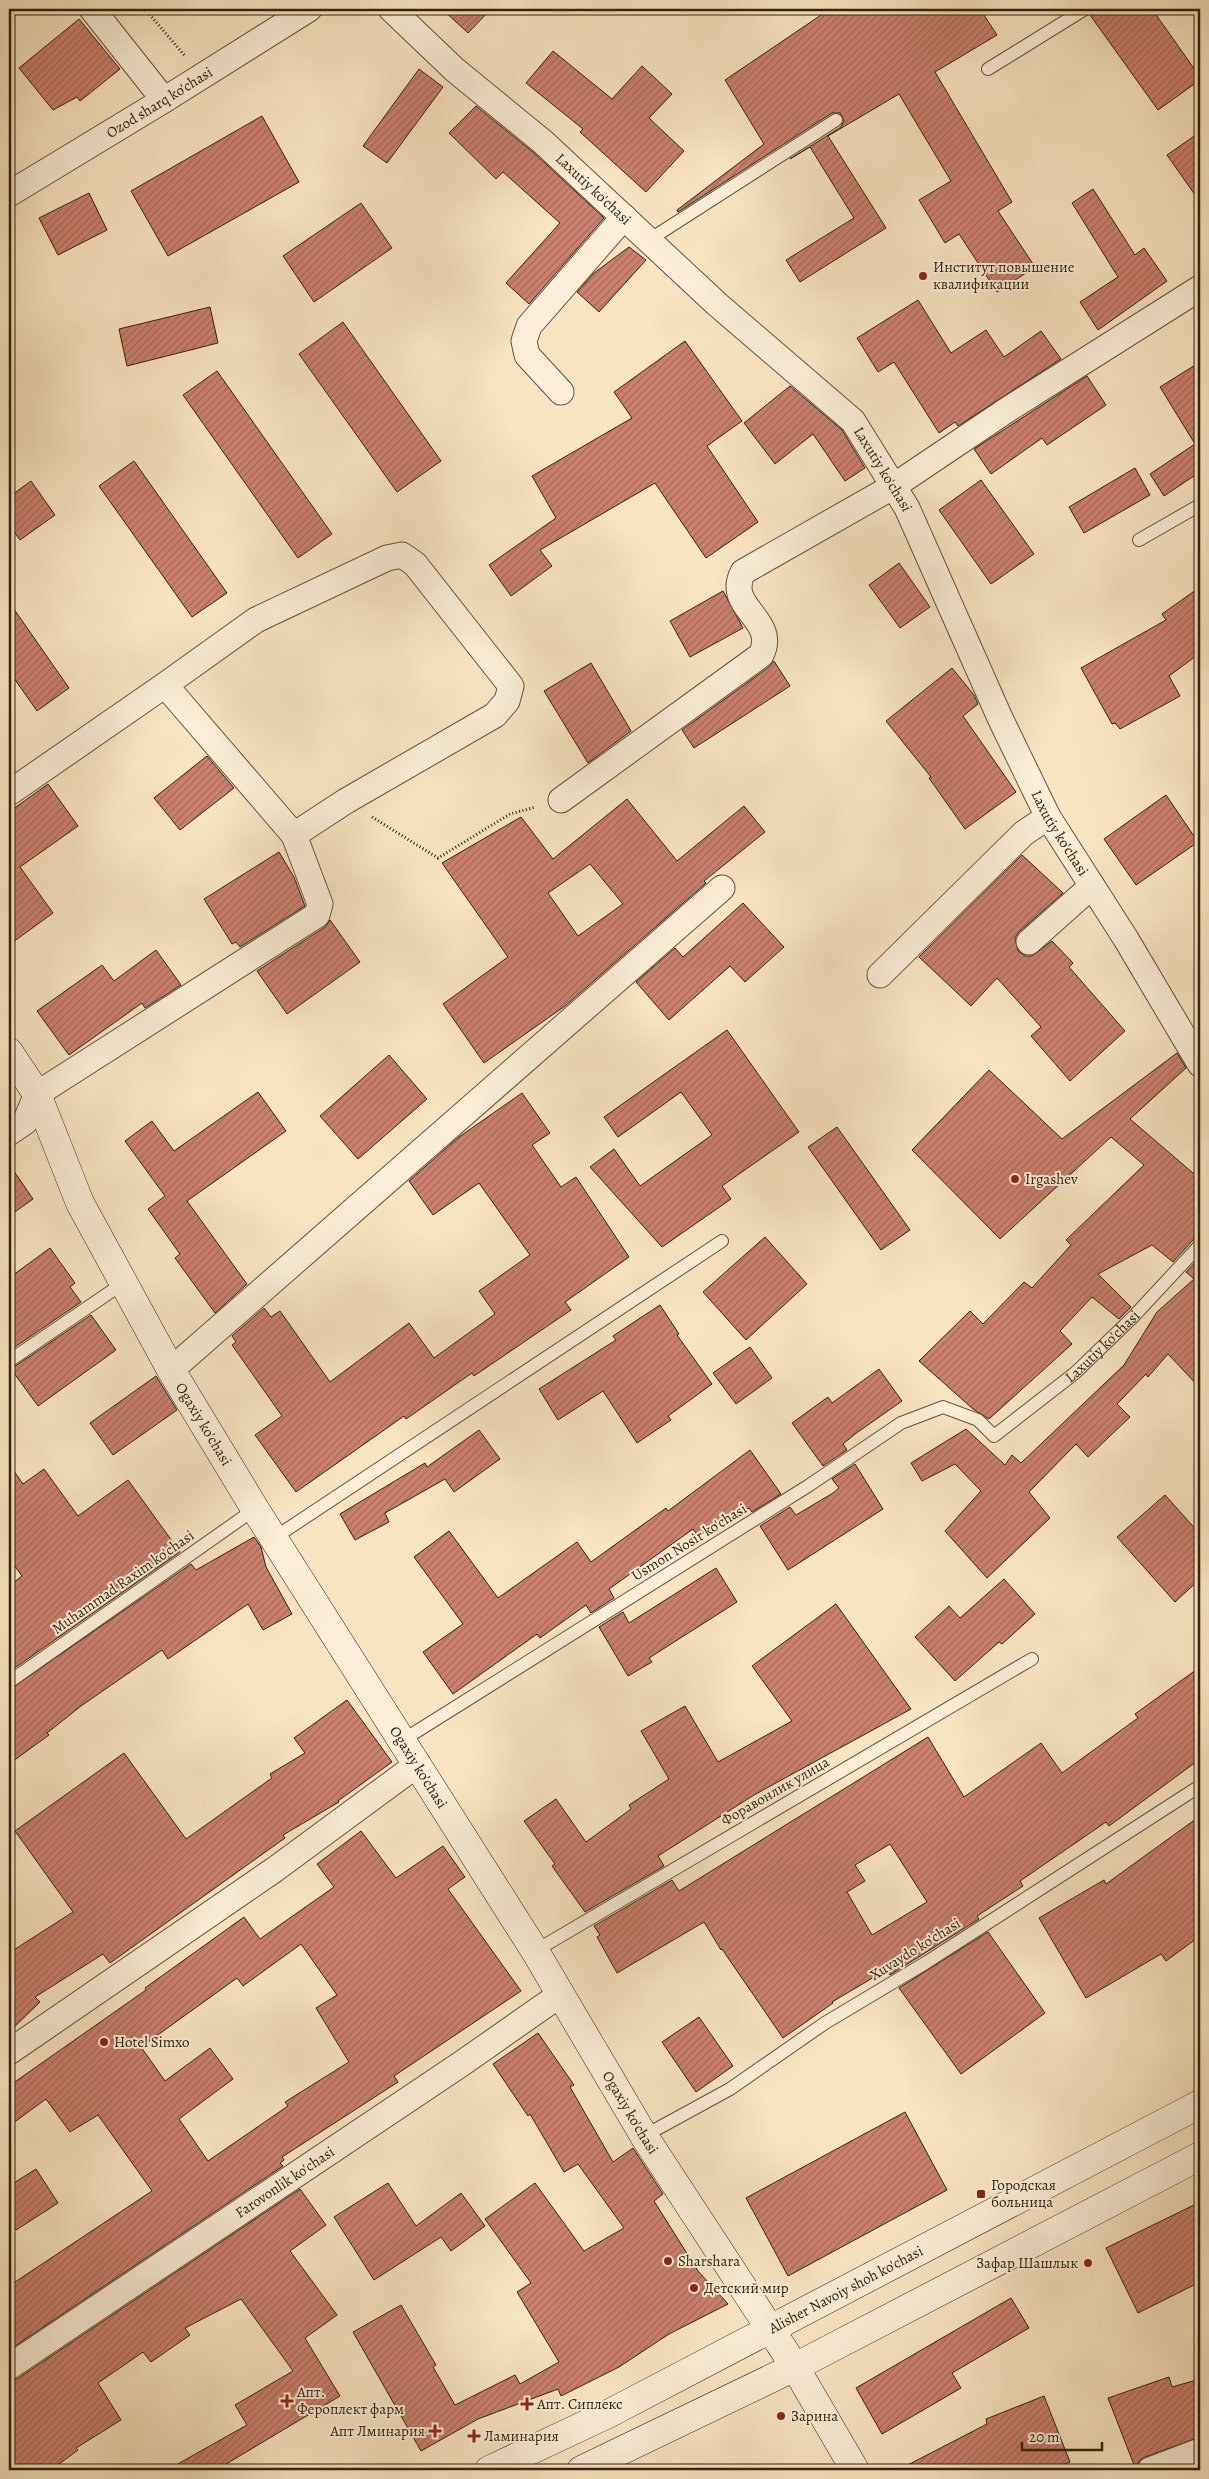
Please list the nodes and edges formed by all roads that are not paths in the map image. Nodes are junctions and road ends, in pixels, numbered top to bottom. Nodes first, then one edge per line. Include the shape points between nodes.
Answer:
1 (92, 9) edge
2 (309, 9) edge
3 (391, 9) edge
4 (1085, 9) edge
5 (988, 69) dead end
6 (164, 100) junction
7 (836, 120) dead end
8 (9, 194) edge
9 (624, 217) junction
10 (649, 240) junction
11 (1200, 288) edge
12 (561, 392) dead end
13 (894, 486) junction
14 (1200, 505) edge
15 (1139, 540) dead end
16 (165, 685) junction
17 (9, 793) edge
18 (561, 800) road end
19 (1048, 817) junction
20 (294, 834) junction
21 (1092, 886) junction
22 (722, 888) dead end
23 (1029, 942) dead end
24 (880, 975) dead end
25 (9, 1052) edge
26 (1200, 1064) edge
27 (37, 1094) junction
28 (9, 1132) edge
29 (722, 1241) dead end
30 (1200, 1246) edge
31 (122, 1284) junction
32 (9, 1360) edge
33 (171, 1370) junction
34 (994, 1436) joint
35 (255, 1510) junction
36 (274, 1538) junction
37 (1032, 1659) dead end
38 (9, 1682) edge
39 (403, 1740) junction
40 (418, 1764) junction
41 (1200, 1786) edge
42 (534, 1951) junction
43 (561, 1994) junction
44 (9, 2052) edge
45 (1200, 2104) edge
46 (644, 2136) junction
47 (1200, 2156) edge
48 (770, 2328) junction
49 (9, 2367) edge
50 (795, 2367) junction
51 (1200, 2451) edge
52 (489, 2470) edge
53 (581, 2470) edge
54 (855, 2470) edge
55 (1150, 2470) edge

1 - 6 street
2 - 6 street, Ozod sharq ko'chasi
3 - 9 street, Laxutiy ko'chasi via 454,70 543,142
4 - 5 lane
6 - 8 street, Ozod sharq ko'chasi
7 - 10 lane
9 - 10 street, Laxutiy ko'chasi
9 - 12 street via 530,326 524,342 527,355
10 - 13 street, Laxutiy ko'chasi via 718,305 853,421
11 - 13 street
13 - 18 street via 743,572 737,591 765,634 766,645 761,655
13 - 19 street, Laxutiy ko'chasi via 907,508 1000,718
14 - 15 lane
16 - 17 street
16 - 20 street
16 - 20 street via 256,620 387,558 402,555 415,564 510,686 508,701 495,715
19 - 21 street, Laxutiy ko'chasi
19 - 24 street via 1024,833
20 - 27 street via 320,904 317,915
21 - 23 street
21 - 26 street, Laxutiy ko'chasi
22 - 33 street
25 - 27 street, Ogaxiy ko'chasi
27 - 28 street via 25,1122
27 - 31 street, Ogaxiy ko'chasi via 80,1203
29 - 36 lane
30 - 34 lane, Laxutiy ko'chasi via 1075,1373
31 - 32 lane
31 - 33 street, Ogaxiy ko'chasi
33 - 35 street, Ogaxiy ko'chasi
34 - 39 lane, Usmon Nosir ko'chasi via 978,1420 943,1407 901,1423 800,1491
35 - 36 street, Ogaxiy ko'chasi
35 - 38 lane, Muhammad Raxim ko'chasi
36 - 39 street, Ogaxiy ko'chasi
37 - 42 lane, Форавонлик улица
39 - 40 street, Ogaxiy ko'chasi
40 - 42 street, Ogaxiy ko'chasi
40 - 44 street via 274,1870
41 - 46 lane, Xuvaydo ko'chasi via 927,1962 825,2023 730,2089
42 - 43 street, Ogaxiy ko'chasi
43 - 46 street, Ogaxiy ko'chasi
43 - 49 street, Farovonlik ko'chasi via 453,2070
45 - 48 street, Alisher Navoiy shoh ko'chasi
46 - 48 street, Ogaxiy ko'chasi
47 - 50 street
48 - 50 street, Ogaxiy ko'chasi
48 - 52 street, Alisher Navoiy shoh ko'chasi via 608,2414
50 - 53 street
50 - 54 street, Ogaxiy ko'chasi
51 - 55 street

